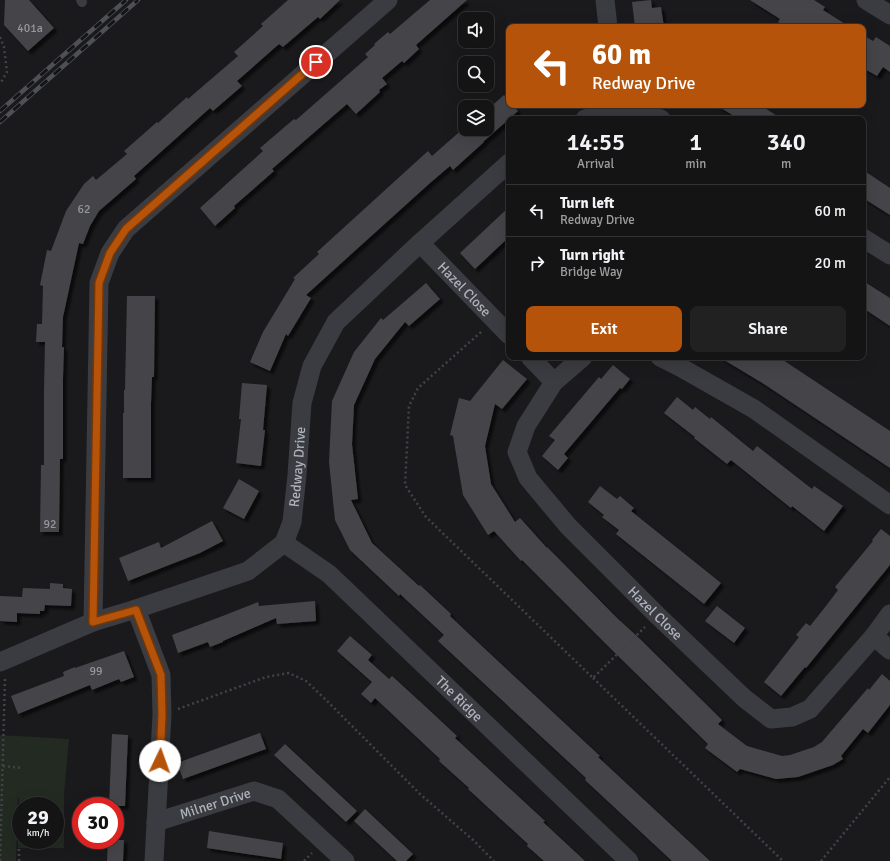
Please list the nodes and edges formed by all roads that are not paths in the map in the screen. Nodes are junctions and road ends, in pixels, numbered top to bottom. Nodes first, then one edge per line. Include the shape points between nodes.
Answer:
1 (388, 0) edge
2 (605, 0) edge
3 (866, 0) edge
4 (890, 15) edge
5 (608, 24) edge
6 (616, 108) edge
7 (593, 116) edge
8 (651, 116) edge
9 (506, 166) edge
10 (866, 240) edge
11 (420, 243) junction
12 (890, 254) edge
13 (506, 332) edge
14 (533, 360) edge
15 (580, 360) edge
16 (666, 360) edge
17 (554, 382) junction
18 (890, 505) edge
19 (284, 543) junction
20 (136, 610) junction
21 (890, 614) edge
22 (93, 622) junction
23 (874, 636) junction
24 (890, 650) edge
25 (3, 660) edge
26 (156, 822) junction
27 (154, 861) edge
28 (345, 861) edge
29 (629, 861) edge

1 - 22 street via 126,229 110,253 99,283
2 - 5 street
3 - 4 street
6 - 7 street
6 - 8 street
9 - 11 street, Redway Drive
10 - 12 street
11 - 13 street, Hazel Close
11 - 19 street, Redway Drive via 336,322 312,366 302,403 292,522
14 - 17 street
15 - 17 street, Hazel Close
16 - 18 street via 754,409
17 - 23 street, Hazel Close via 526,426 517,452 528,478 568,526 744,698 771,719 792,717 810,709
19 - 20 street via 248,571
19 - 29 street, The Ridge via 329,574
20 - 22 street
20 - 26 street via 161,675 162,715
21 - 23 street, Hazel Close
22 - 25 street
23 - 24 street
26 - 27 street
26 - 28 street, Milner Drive via 254,791 278,799

